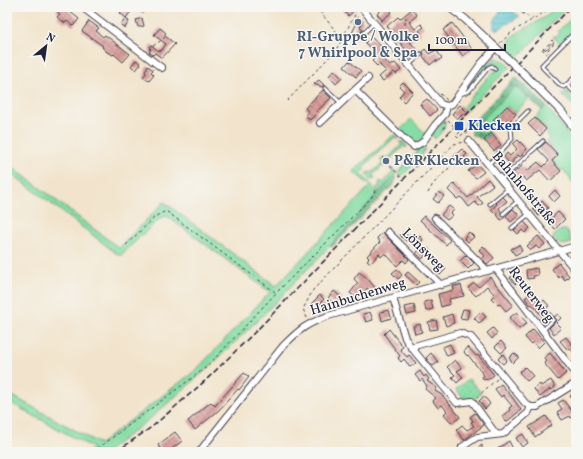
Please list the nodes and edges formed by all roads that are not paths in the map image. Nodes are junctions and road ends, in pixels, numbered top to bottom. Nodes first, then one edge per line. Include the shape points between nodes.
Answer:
1 (9, 7) edge
2 (82, 7) edge
3 (449, 7) edge
4 (359, 8) edge
5 (7, 9) edge
6 (374, 23) junction
7 (576, 31) edge
8 (362, 35) dead end
9 (496, 47) junction
10 (421, 54) dead end
11 (408, 65) junction
12 (162, 68) dead end
13 (495, 69) dead end
14 (576, 76) edge
15 (368, 78) dead end
16 (567, 85) junction
17 (325, 88) dead end
18 (355, 90) junction
19 (576, 94) edge
20 (458, 95) junction
21 (341, 104) junction
22 (447, 106) junction
23 (528, 111) dead end
24 (320, 123) dead end
25 (576, 130) edge
26 (469, 141) road end
27 (543, 141) dead end
28 (488, 165) junction
29 (501, 180) junction
30 (508, 189) junction
31 (518, 201) junction
32 (490, 204) dead end
33 (504, 214) dead end
34 (529, 214) junction
35 (435, 218) dead end
36 (512, 228) dead end
37 (388, 232) dead end
38 (576, 246) edge
39 (560, 251) junction
40 (496, 268) junction
41 (488, 271) junction
42 (576, 271) edge
43 (441, 285) junction
44 (393, 298) junction
45 (554, 320) dead end
46 (543, 330) junction
47 (410, 347) junction
48 (576, 374) edge
49 (576, 382) edge
50 (531, 408) junction
51 (496, 434) junction
52 (462, 447) dead end
53 (199, 452) edge

1 - 5 street
2 - 12 street
3 - 9 street
4 - 6 street
6 - 8 lane
6 - 11 street
7 - 16 lane via 542,65 561,86
9 - 20 street
9 - 25 street, bridge via 559,109
10 - 11 lane
11 - 22 street via 441,104
13 - 20 lane via 492,66 488,68 469,91
14 - 16 lane
15 - 18 street
16 - 19 lane
17 - 21 lane
18 - 21 street
18 - 22 street via 414,147 423,142 445,114
20 - 22 street via 452,104
21 - 24 street
23 - 28 lane via 511,128 512,138
26 - 28 street, Bahnhofstraße
27 - 29 lane
28 - 29 street, Bahnhofstraße
29 - 30 street, Bahnhofstraße
30 - 31 street, Bahnhofstraße
30 - 32 lane
31 - 33 lane
31 - 34 street, Bahnhofstraße
34 - 36 lane
34 - 39 street, Bahnhofstraße
35 - 41 street
37 - 43 street, Lönsweg
38 - 39 street, Hainbuchenweg
39 - 40 street, Hainbuchenweg
39 - 42 street, Bahnhofstraße
40 - 41 street, Hainbuchenweg
40 - 46 street, Reuterweg
41 - 43 street, Hainbuchenweg
43 - 44 street, Hainbuchenweg
44 - 47 street
44 - 53 street, Hainbuchenweg via 328,316 310,323 296,333
45 - 46 lane
46 - 48 street, Reuterweg
47 - 50 street via 460,333 471,337
47 - 51 street via 457,403 472,402
49 - 50 street via 537,407
50 - 51 street via 503,434
51 - 52 street via 477,437

